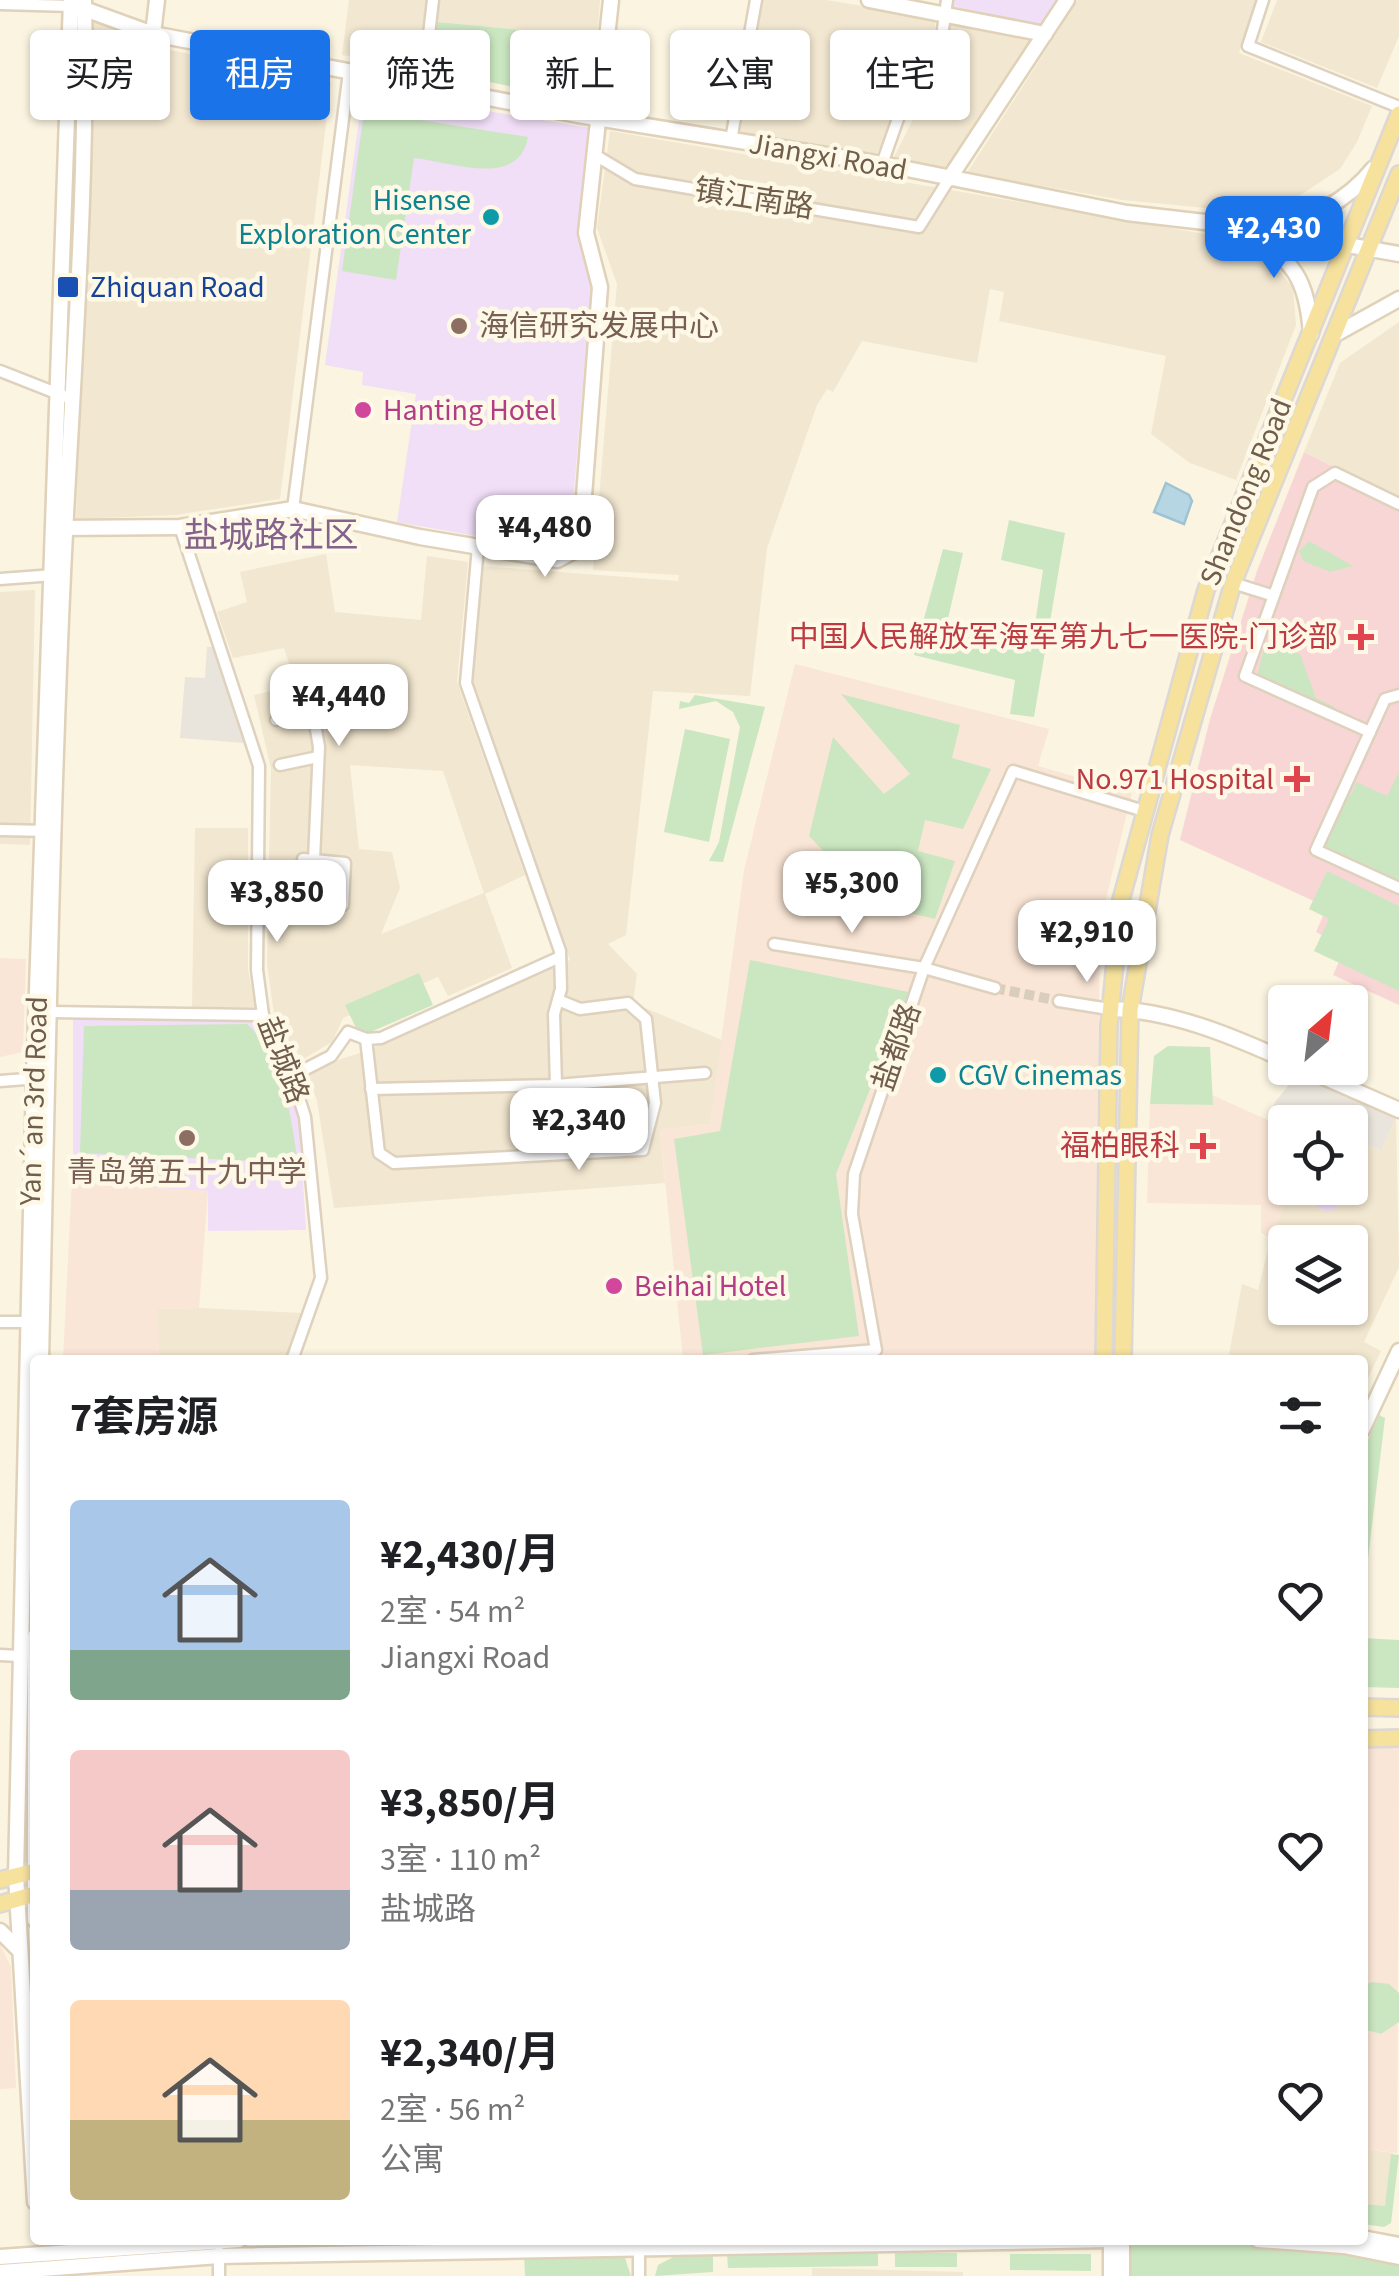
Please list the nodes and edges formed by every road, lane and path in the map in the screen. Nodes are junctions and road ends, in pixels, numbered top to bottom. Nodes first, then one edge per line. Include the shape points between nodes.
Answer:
1 (157, 0) edge
2 (432, 0) edge
3 (611, 0) edge
4 (756, 0) edge
5 (868, 0) edge
6 (1067, 0) edge
7 (1263, 0) edge
8 (77, 3) edge
9 (0, 4) edge
10 (946, 6) edge
11 (142, 30) edge
12 (153, 30) edge
13 (429, 30) edge
14 (608, 30) edge
15 (1045, 34) junction
16 (170, 37) edge
17 (348, 72) joint
18 (1399, 110) edge
19 (599, 120) edge
20 (605, 120) edge
21 (731, 140) junction
22 (595, 154) junction
23 (1383, 156) junction
24 (882, 164) junction
25 (1399, 174) edge
26 (949, 179) junction
27 (1239, 226) junction
28 (1347, 245) junction
29 (1368, 249) junction
30 (1399, 254) edge
31 (1399, 298) edge
32 (1311, 334) junction
33 (1334, 335) junction
34 (0, 371) edge
35 (57, 394) junction
36 (74, 400) junction
37 (1399, 504) edge
38 (293, 509) junction
39 (180, 527) junction
40 (59, 528) junction
41 (478, 547) junction
42 (56, 575) junction
43 (0, 579) edge
44 (1233, 583) junction
45 (1272, 594) junction
46 (1399, 695) edge
47 (276, 720) dead end
48 (1370, 732) junction
49 (318, 757) junction
50 (280, 765) dead end
51 (1144, 811) junction
52 (0, 830) edge
53 (49, 831) junction
54 (314, 860) junction
55 (259, 871) junction
56 (302, 874) junction
57 (1399, 888) edge
58 (301, 900) dead end
59 (343, 904) dead end
60 (774, 944) dead end
61 (560, 958) junction
62 (924, 968) junction
63 (995, 988) tunnel mouth
64 (558, 1000) junction
65 (1058, 1001) tunnel mouth
66 (1110, 1010) junction
67 (1130, 1010) junction
68 (48, 1012) junction
69 (263, 1015) junction
70 (366, 1039) junction
71 (1268, 1053) edge
72 (705, 1073) dead end
73 (652, 1074) junction
74 (292, 1076) junction
75 (40, 1078) junction
76 (0, 1081) edge
77 (556, 1085) junction
78 (1342, 1085) edge
79 (371, 1089) junction
80 (1399, 1110) edge
81 (0, 1322) edge
82 (35, 1322) junction
83 (1399, 1351) edge
84 (34, 1355) edge
85 (40, 1355) edge
86 (294, 1355) edge
87 (814, 1355) edge
88 (1104, 1355) edge
89 (1123, 1355) edge
90 (1368, 1417) edge
91 (30, 1433) edge
92 (0, 1655) edge
93 (20, 1656) junction
94 (1368, 1708) edge
95 (1399, 1708) edge
96 (1368, 1738) edge
97 (1399, 1738) edge
98 (8, 1878) edge
99 (30, 1895) edge
100 (17, 1899) junction
101 (0, 1904) edge
102 (0, 1931) edge
103 (24, 1956) junction
104 (30, 2090) edge
105 (1368, 2239) edge
106 (471, 2245) edge
107 (639, 2245) edge
108 (1112, 2245) edge
109 (1122, 2245) edge
110 (1330, 2245) edge
111 (1399, 2246) edge
112 (219, 2248) edge
113 (58, 2252) edge
114 (39, 2253) edge
115 (0, 2257) edge
116 (1399, 2257) edge
117 (0, 2272) edge
118 (219, 2276) edge
119 (639, 2276) edge
120 (1111, 2276) edge
121 (1122, 2276) edge

1 - 12 main road
2 - 13 street
3 - 14 main road
4 - 21 street
5 - 10 main road
6 - 15 main road
7 - 18 street via 1248,46
8 - 9 street
8 - 11 main road, Jiangxi Road
8 - 35 main road, Yan´an 3rd Road
8 - 36 main road, Yan´an 3rd Road
10 - 15 main road
10 - 24 street via 940,51 901,110
15 - 26 main road
16 - 17 main road, Jiangxi Road
17 - 38 street
18 - 23 main road, Shandong Road
19 - 22 main road
20 - 21 main road, Jiangxi Road
21 - 24 main road, Jiangxi Road
22 - 26 street, 镇江南路 via 635,179 919,227
22 - 41 main road via 586,233 600,287 581,536 574,551 557,560
23 - 27 main road via 1362,183 1320,211 1286,225
23 - 28 main road, Shandong Road
24 - 26 main road, Jiangxi Road
25 - 29 main road, Shandong Road
26 - 27 main road, Jiangxi Road via 1127,213
27 - 28 main road, Jiangxi Road
27 - 32 main road via 1281,252 1308,292
28 - 29 main road, Jiangxi Road
28 - 32 main road, Shandong Road
29 - 30 main road, Jiangxi Road
29 - 33 main road, Shandong Road
31 - 33 main road
32 - 51 main road, Shandong Road via 1206,590
33 - 44 main road, Shandong Road
34 - 35 street
35 - 36 street
35 - 40 main road, Yan´an 3rd Road
36 - 40 main road, Yan´an 3rd Road
37 - 45 street via 1335,473 1313,487
38 - 39 main road
38 - 41 main road
39 - 40 main road
39 - 55 street, 盐城路 via 260,766
40 - 42 main road, Yan´an 3rd Road
41 - 61 street via 466,684
42 - 43 street
42 - 53 main road, Yan´an 3rd Road
44 - 45 street
44 - 67 main road, Shandong Road via 1160,834
45 - 48 street via 1245,676
46 - 48 street via 1385,699
47 - 49 street via 313,712
48 - 57 street via 1316,850
49 - 50 street
49 - 54 street
51 - 62 street, 盐都路 via 1013,771
51 - 66 main road, Shandong Road via 1121,900
52 - 53 street
53 - 68 main road, Yan´an 3rd Road
53 - 75 main road, Yan´an 3rd Road
54 - 56 street via 303,860
54 - 59 street via 346,863
55 - 56 street
55 - 69 street, 盐城路
56 - 58 street
60 - 62 street
61 - 64 street
61 - 70 street
62 - 63 street
62 - 87 street, 盐都路 via 854,1174 852,1214 876,1350
64 - 73 street via 580,1009 628,1003 646,1019
64 - 77 street
65 - 66 street
66 - 67 main road
66 - 88 main road, Shandong Road
67 - 71 main road via 1221,1032
67 - 89 main road, Shandong Road
68 - 69 street
68 - 75 main road, Yan´an 3rd Road
69 - 74 street, 盐城路
70 - 74 street via 348,1032 331,1056
70 - 79 street
72 - 73 street
73 - 77 street
73 - 79 street via 656,1103 643,1150 394,1163 378,1153
74 - 86 street, 盐城路 via 305,1117 321,1278
75 - 76 street
75 - 82 main road, Yan´an 3rd Road
77 - 79 street
78 - 80 main road
81 - 82 street
82 - 84 main road, Yan´an 3rd Road
82 - 85 main road, Yan´an 3rd Road
83 - 90 main road
91 - 93 main road, Yan´an 3rd Road
92 - 93 street
93 - 98 main road, Yan´an 3rd Road
94 - 95 main road
96 - 97 main road
98 - 100 main road, Yan´an 3rd Road
99 - 100 main road
100 - 101 main road
100 - 103 main road, Yan´an 3rd Road
102 - 103 main road
103 - 104 main road, Yan´an 3rd Road
105 - 111 main road
106 - 112 main road
107 - 119 street
108 - 120 main road
109 - 121 main road
110 - 116 main road
112 - 113 main road
112 - 118 street
113 - 114 main road
114 - 115 main road
114 - 117 main road

